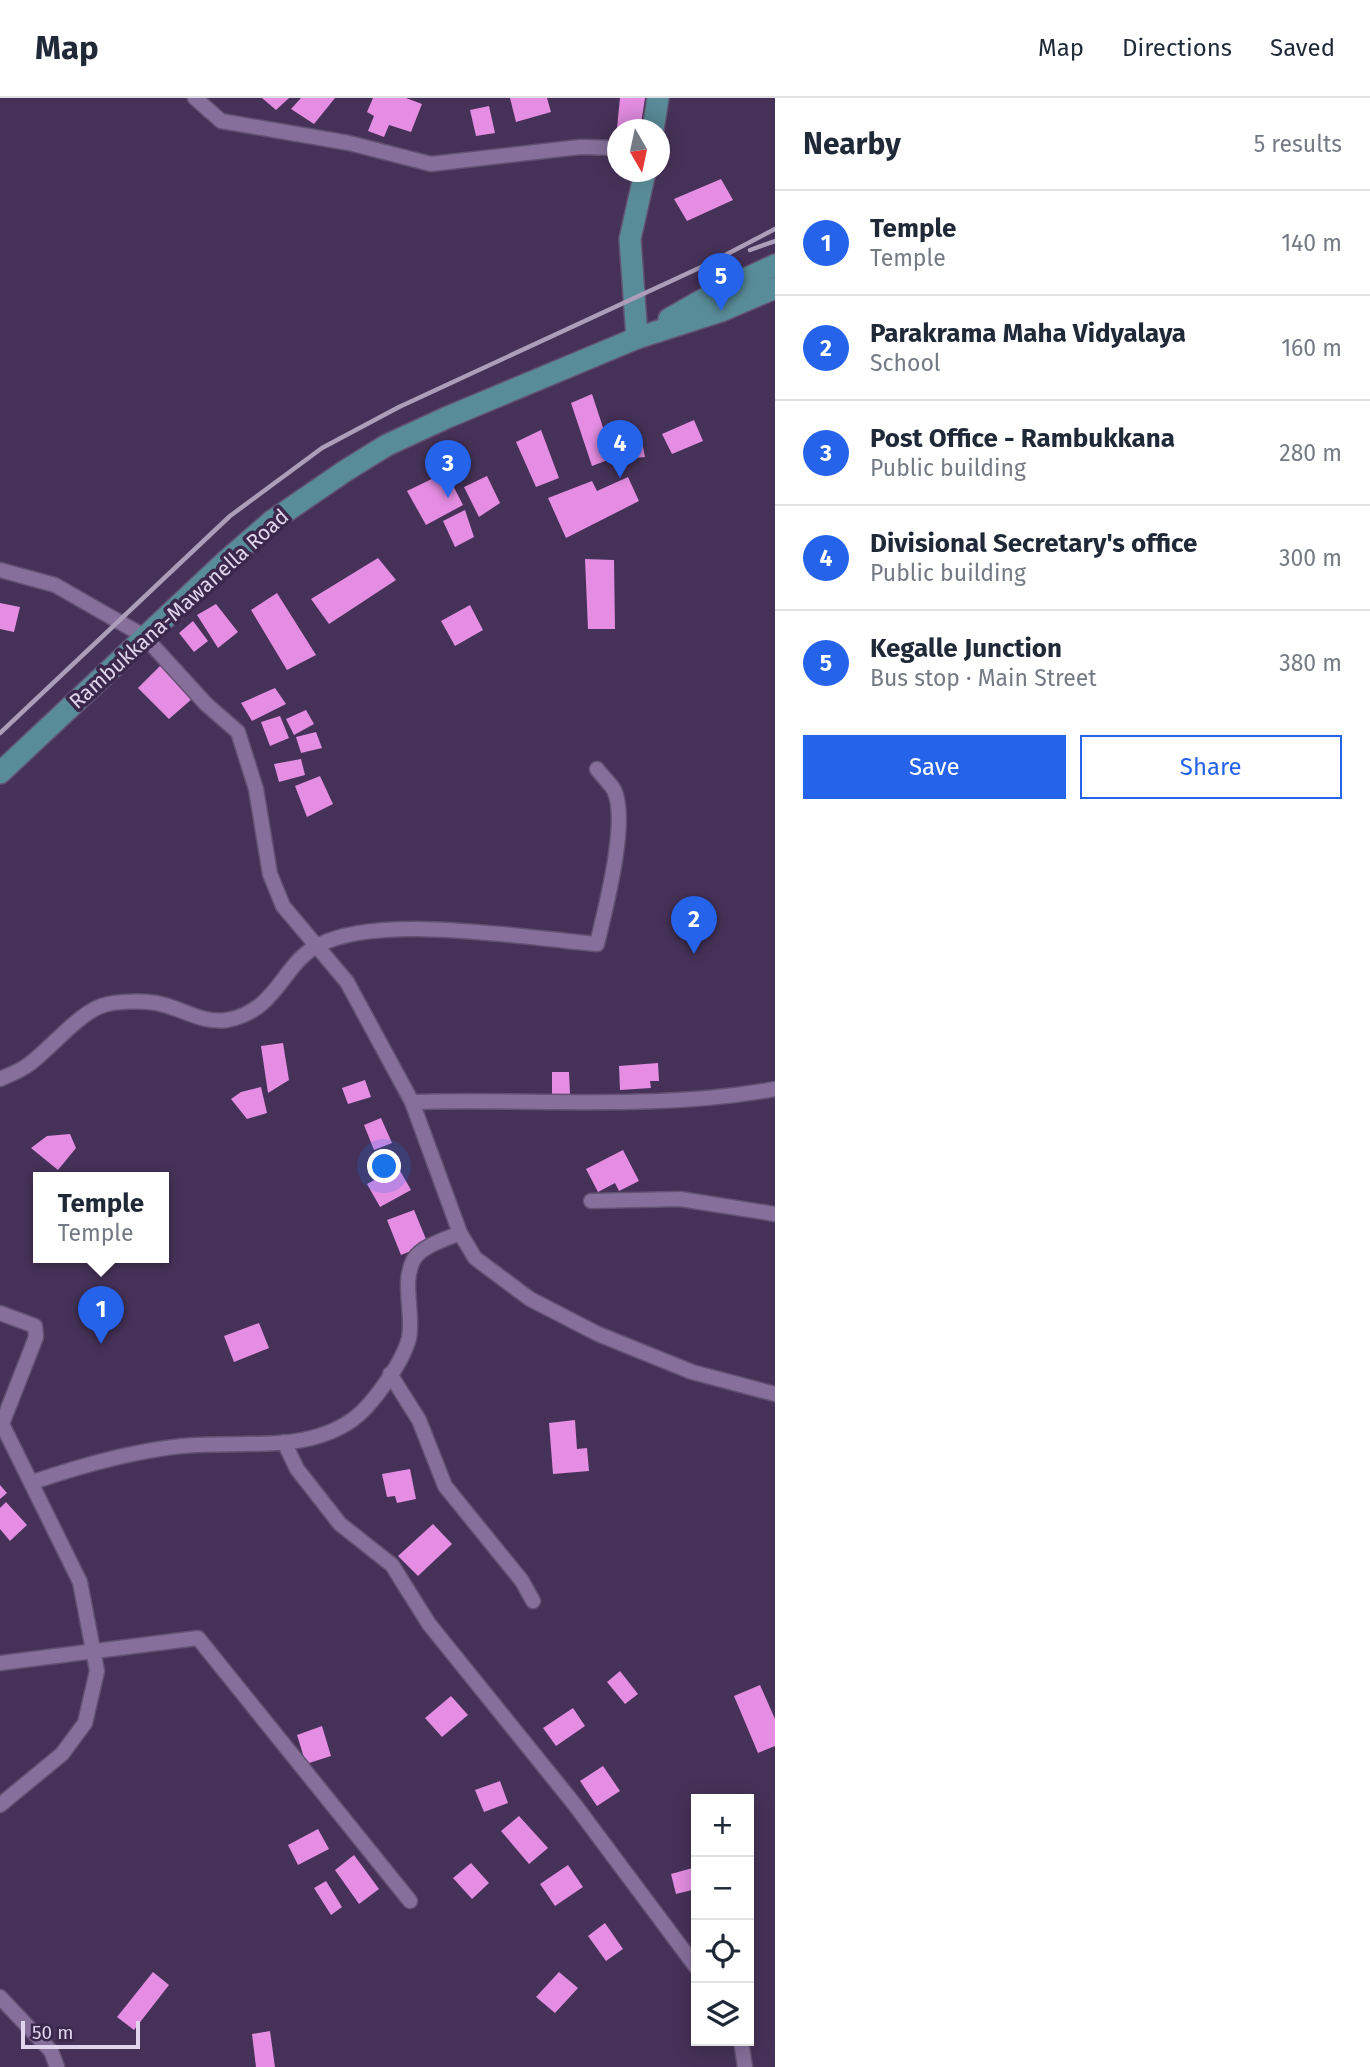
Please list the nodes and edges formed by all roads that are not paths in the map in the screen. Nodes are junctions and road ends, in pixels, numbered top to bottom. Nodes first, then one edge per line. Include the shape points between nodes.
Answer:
1 (195, 98) edge
2 (657, 98) edge
3 (654, 119) edge
4 (607, 148) edge
5 (643, 182) edge
6 (775, 265) edge
7 (775, 288) edge
8 (637, 338) junction
9 (0, 570) edge
10 (144, 636) junction
11 (597, 769) dead end
12 (0, 773) edge
13 (317, 945) junction
14 (0, 1079) edge
15 (775, 1089) edge
16 (412, 1102) junction
17 (591, 1201) dead end
18 (775, 1214) edge
19 (460, 1233) junction
20 (0, 1313) edge
21 (390, 1374) junction
22 (775, 1394) edge
23 (284, 1442) junction
24 (33, 1482) junction
25 (533, 1601) dead end
26 (95, 1652) junction
27 (0, 1663) edge
28 (0, 1805) edge
29 (410, 1901) dead end
30 (691, 1960) edge
31 (0, 1997) edge
32 (0, 2007) edge
33 (17, 2011) junction
34 (742, 2046) edge
35 (57, 2067) edge
36 (745, 2067) edge

1 - 4 street via 221,121 349,142 431,164
2 - 3 main road
5 - 8 main road via 630,239
6 - 8 main road via 712,294
7 - 8 main road
8 - 10 main road, Rambukkana-Mawanella Road via 387,445 272,521
9 - 10 street via 55,585
10 - 12 main road, Rambukkana-Mawanella Road
10 - 13 street via 238,732 256,789 270,874 283,906
11 - 13 street via 614,789 620,809 611,884 597,944 402,928 344,934
13 - 14 street via 301,957 278,990 252,1011 227,1020 208,1020 155,1003 108,1004 94,1009 27,1066
13 - 16 street via 347,982
15 - 16 street via 662,1102
16 - 19 street
17 - 18 street via 680,1199
19 - 21 street via 414,1258 408,1338
19 - 22 street via 475,1258 530,1299 598,1334 692,1372
20 - 24 street via 35,1326 36,1337 2,1424
21 - 23 street via 370,1405 352,1420 324,1435
21 - 25 street via 419,1420 444,1486 522,1581
23 - 24 street via 181,1446 75,1468
23 - 30 street via 297,1469 340,1524 392,1565 429,1624 575,1805
24 - 26 street via 80,1582
26 - 27 street
26 - 28 street via 97,1671 85,1723 62,1754
26 - 29 street via 198,1638
31 - 33 street
32 - 33 street
33 - 35 street via 51,2051
34 - 36 street

